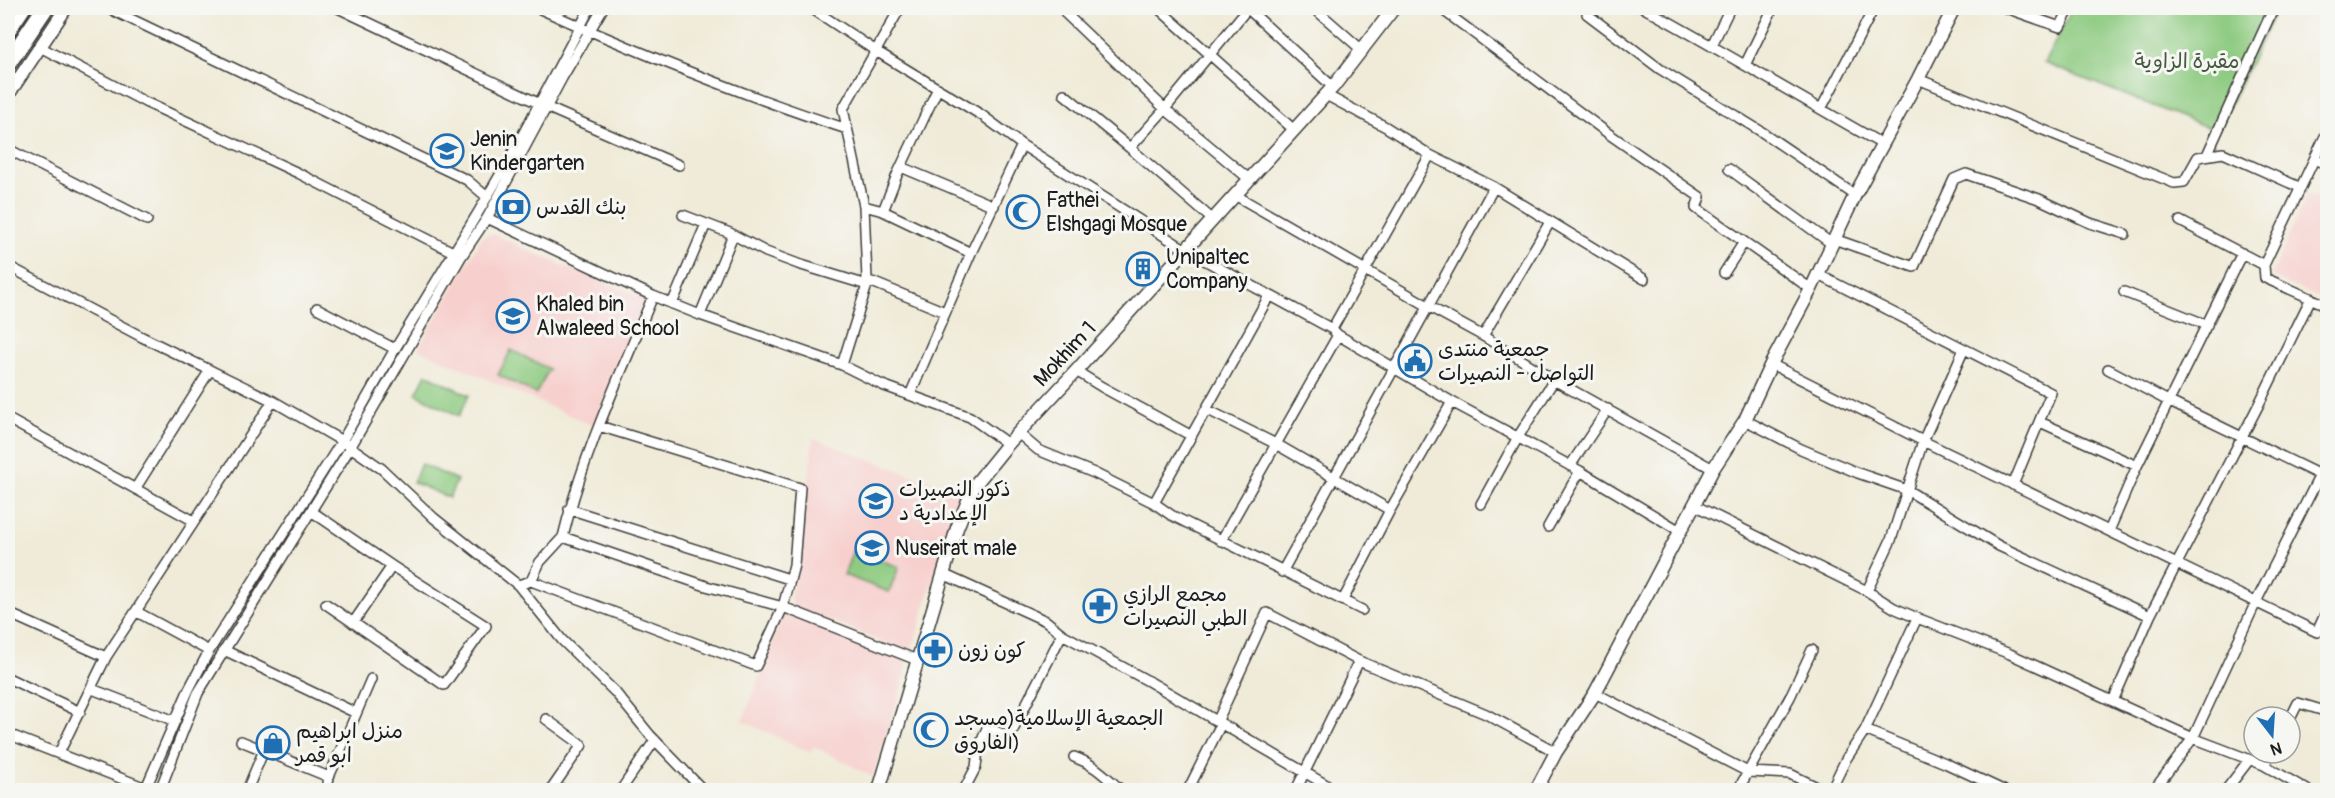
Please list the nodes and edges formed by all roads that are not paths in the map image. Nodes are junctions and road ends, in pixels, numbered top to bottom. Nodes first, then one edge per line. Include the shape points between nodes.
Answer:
1 (22, 8) edge
2 (45, 8) edge
3 (66, 8) edge
4 (108, 8) edge
5 (338, 8) edge
6 (538, 8) edge
7 (590, 8) edge
8 (603, 8) edge
9 (811, 8) edge
10 (900, 8) edge
11 (1158, 8) edge
12 (1247, 8) edge
13 (1314, 8) edge
14 (1394, 8) edge
15 (1440, 8) edge
16 (1592, 8) edge
17 (1644, 8) edge
18 (1730, 8) edge
19 (1773, 8) edge
20 (1874, 8) edge
21 (1954, 8) edge
22 (2006, 8) edge
23 (2070, 8) edge
24 (2277, 8) edge
25 (360, 12) edge
26 (1066, 14) dead end
27 (580, 26) junction
28 (8, 29) edge
29 (590, 31) junction
30 (1712, 45) junction
31 (40, 47) junction
32 (876, 51) junction
33 (1362, 51) junction
34 (1210, 53) junction
35 (8, 63) edge
36 (1746, 63) junction
37 (1918, 79) junction
38 (938, 88) junction
39 (1330, 91) junction
40 (1064, 94) dead end
41 (8, 95) edge
42 (542, 105) junction
43 (1165, 109) junction
44 (1821, 109) junction
45 (847, 129) junction
46 (1293, 129) junction
47 (2328, 130) edge
48 (1882, 144) junction
49 (1022, 145) junction
50 (1130, 148) junction
51 (8, 149) edge
52 (1430, 155) junction
53 (2207, 155) junction
54 (2315, 159) junction
55 (679, 165) dead end
56 (2328, 165) edge
57 (901, 167) junction
58 (1729, 169) dead end
59 (1249, 179) junction
60 (1494, 187) junction
61 (2299, 187) junction
62 (1235, 195) junction
63 (1855, 195) junction
64 (487, 197) junction
65 (864, 206) junction
66 (994, 206) junction
67 (884, 211) junction
68 (683, 215) dead end
69 (487, 218) junction
70 (147, 220) dead end
71 (1213, 220) junction
72 (2180, 221) dead end
73 (1550, 222) junction
74 (706, 224) junction
75 (2125, 234) dead end
76 (733, 235) junction
77 (1744, 242) junction
78 (1833, 242) junction
79 (1186, 250) junction
80 (453, 252) junction
81 (971, 253) junction
82 (2242, 253) junction
83 (2264, 265) junction
84 (8, 266) edge
85 (1365, 268) junction
86 (1724, 273) dead end
87 (1817, 274) junction
88 (1644, 279) dead end
89 (867, 285) junction
90 (1811, 289) junction
91 (2124, 292) dead end
92 (653, 296) junction
93 (1269, 296) junction
94 (2311, 298) junction
95 (672, 304) junction
96 (1428, 306) junction
97 (2328, 306) edge
98 (317, 308) dead end
99 (945, 312) junction
100 (700, 315) junction
101 (2207, 325) junction
102 (1335, 332) junction
103 (1483, 336) junction
104 (395, 349) junction
105 (1964, 349) junction
106 (1771, 364) junction
107 (842, 365) junction
108 (1394, 368) junction
109 (2108, 369) dead end
110 (210, 370) junction
111 (1076, 371) junction
112 (1554, 380) junction
113 (910, 395) junction
114 (273, 401) junction
115 (1452, 402) junction
116 (2170, 402) junction
117 (1608, 409) junction
118 (1208, 410) junction
119 (8, 419) edge
120 (1745, 420) junction
121 (2040, 422) junction
122 (599, 426) junction
123 (1017, 433) junction
124 (1190, 435) junction
125 (2241, 435) junction
126 (1518, 437) junction
127 (342, 441) junction
128 (1923, 441) junction
129 (1008, 444) junction
130 (1276, 444) junction
131 (350, 448) junction
132 (2328, 459) edge
133 (1570, 466) junction
134 (2137, 466) junction
135 (1713, 469) junction
136 (1580, 471) junction
137 (1334, 477) junction
138 (2323, 477) edge
139 (2013, 484) junction
140 (135, 489) junction
141 (1907, 490) junction
142 (1154, 503) junction
143 (1481, 504) dead end
144 (1694, 505) junction
145 (569, 509) junction
146 (1390, 510) junction
147 (311, 511) junction
148 (194, 521) junction
149 (1548, 527) dead end
150 (1680, 531) junction
151 (2109, 531) junction
152 (562, 537) junction
153 (1221, 541) junction
154 (2177, 563) junction
155 (392, 566) junction
156 (1282, 572) junction
157 (943, 574) junction
158 (789, 579) junction
159 (531, 581) junction
160 (518, 585) junction
161 (1867, 591) junction
162 (1343, 600) junction
163 (2256, 602) junction
164 (326, 604) dead end
165 (783, 608) junction
166 (2328, 608) edge
167 (1362, 610) dead end
168 (137, 612) junction
169 (8, 613) edge
170 (2150, 616) junction
171 (1917, 618) junction
172 (353, 623) junction
173 (1062, 634) junction
174 (224, 650) junction
175 (1812, 650) dead end
176 (209, 651) junction
177 (106, 657) junction
178 (917, 660) junction
179 (1359, 661) junction
180 (8, 678) edge
181 (371, 679) dead end
182 (92, 689) junction
183 (1595, 693) junction
184 (2113, 701) junction
185 (2297, 705) edge
186 (80, 712) junction
187 (2328, 712) edge
188 (356, 713) junction
189 (546, 719) dead end
190 (175, 721) junction
191 (1219, 723) junction
192 (1865, 730) junction
193 (8, 734) edge
194 (2193, 738) junction
195 (655, 740) junction
196 (241, 741) dead end
197 (264, 750) junction
198 (1556, 752) junction
199 (59, 753) junction
200 (1074, 757) dead end
201 (2242, 757) edge
202 (2245, 765) edge
203 (2264, 765) edge
204 (1305, 772) junction
205 (1748, 772) junction
206 (329, 777) junction
207 (2292, 786) edge
208 (147, 790) edge
209 (160, 790) edge
210 (247, 790) edge
211 (327, 790) edge
212 (557, 790) edge
213 (621, 790) edge
214 (703, 790) edge
215 (879, 790) edge
216 (963, 790) edge
217 (1121, 790) edge
218 (1188, 790) edge
219 (1296, 790) edge
220 (1335, 790) edge
221 (1536, 790) edge
222 (1738, 790) edge
223 (1823, 790) edge
224 (1831, 790) edge
225 (2003, 790) edge
226 (2154, 790) edge
227 (2226, 790) edge
228 (2307, 790) edge

1 - 28 highway
2 - 35 highway
3 - 31 street
4 - 64 street via 466,180
5 - 25 street
6 - 27 street
7 - 27 street
8 - 29 street
9 - 32 street
10 - 32 street
11 - 34 street
12 - 34 street
12 - 39 street
13 - 33 street
14 - 33 street, Mokhim 1
15 - 77 street via 1700,197 1696,208
16 - 63 street via 1587,14 1660,69
17 - 30 street
18 - 30 street
19 - 36 street
20 - 44 street
21 - 37 street
22 - 23 street via 2060,27
24 - 53 street
25 - 42 street
26 - 43 street
27 - 29 street
27 - 42 street
29 - 42 street
29 - 45 street via 776,106
30 - 36 street
31 - 41 street
31 - 80 street
32 - 38 street
32 - 45 street via 843,109
33 - 39 street, Mokhim 1
34 - 43 street
34 - 46 street
36 - 44 street
37 - 48 street
37 - 53 street via 2174,183 2184,182 2198,157
38 - 49 street
38 - 57 street
39 - 46 street, Mokhim 1
39 - 52 street
40 - 50 street
42 - 55 street
42 - 64 street
42 - 69 street
43 - 50 street
43 - 59 street
44 - 48 street
45 - 65 street
46 - 59 street, Mokhim 1
47 - 54 street
48 - 63 street
49 - 66 street
49 - 79 street
50 - 71 street
51 - 70 street
52 - 60 street
52 - 85 street
53 - 61 street via 2223,153
54 - 56 street
54 - 61 street
57 - 66 street
57 - 67 street
58 - 78 street
59 - 62 street, Mokhim 1
60 - 73 street
60 - 96 street
61 - 83 street
62 - 71 street, Mokhim 1
62 - 85 street
63 - 78 street
64 - 80 street
65 - 67 street
65 - 89 street
66 - 81 street
67 - 81 street
68 - 74 street
69 - 92 street
69 - 131 street via 460,257
71 - 79 street, Mokhim 1
72 - 82 street
73 - 88 street
73 - 103 street
74 - 76 street
74 - 95 street
75 - 78 street via 1966,174 1954,179 1914,267
76 - 89 street via 798,264
76 - 100 street
77 - 86 street
77 - 90 street
78 - 87 street
79 - 93 street
79 - 111 street, Mokhim 1
80 - 104 street
81 - 99 street
82 - 83 street
82 - 101 street
83 - 94 street via 2265,278
84 - 110 street
85 - 96 street
85 - 102 street
87 - 90 street
87 - 105 street
89 - 99 street via 872,282
89 - 107 street
90 - 106 street
91 - 101 street
92 - 95 street
92 - 122 street
93 - 102 street
93 - 118 street
94 - 97 street
94 - 125 street
95 - 100 street
96 - 103 street
96 - 108 street
98 - 104 street
99 - 113 street
100 - 107 street
101 - 116 street
102 - 108 street
102 - 130 street
103 - 112 street
104 - 127 street
105 - 121 street via 2051,393
105 - 128 street
106 - 120 street
106 - 128 street
107 - 113 street
108 - 115 street
108 - 137 street
109 - 116 street
110 - 114 street
110 - 140 street
111 - 123 street, Mokhim 1
111 - 124 street
112 - 117 street
112 - 126 street
113 - 129 street via 970,417
114 - 127 street
114 - 148 street
115 - 126 street
115 - 146 street
116 - 125 street
116 - 134 street
117 - 133 street
117 - 135 street
118 - 124 street
118 - 130 street
119 - 140 street
120 - 135 street
120 - 141 street via 1801,449
121 - 134 street
121 - 139 street
122 - 145 street
122 - 158 street via 800,488 794,565
123 - 129 street, Mokhim 1
123 - 142 street via 1038,450
124 - 142 street
125 - 138 street
125 - 154 street
126 - 133 street
126 - 143 street
127 - 131 street
127 - 176 street
128 - 139 street
128 - 141 street
129 - 157 street, Mokhim 1 via 974,486
130 - 137 street
130 - 153 street
131 - 147 street
131 - 160 street via 382,469 434,518
132 - 138 street
133 - 136 street
134 - 151 street
135 - 144 street
136 - 149 street
136 - 150 street
137 - 146 street
137 - 156 street
138 - 163 street
139 - 151 street
140 - 148 street
141 - 161 street via 1891,540
141 - 170 street via 1999,546
142 - 153 street
144 - 150 street
144 - 161 street
145 - 152 street
145 - 158 street
146 - 162 street
147 - 155 street
147 - 174 street
148 - 168 street
150 - 183 street
151 - 154 street
152 - 159 street via 540,562
152 - 165 street
153 - 156 street
154 - 163 street
154 - 170 street
155 - 172 street
155 - 172 street via 486,626 444,685
156 - 162 street
157 - 173 street via 1046,621
157 - 178 street, Mokhim 1
158 - 165 street
159 - 160 street
159 - 165 street via 756,666
160 - 195 street via 562,640 615,692
161 - 171 street
162 - 167 street
163 - 166 street via 2317,632
163 - 194 street
164 - 172 street
165 - 178 street
168 - 176 street
168 - 177 street
169 - 177 street
170 - 184 street
171 - 184 street via 2010,654
171 - 192 street
173 - 191 street
173 - 216 street via 1011,734 987,728 976,767
174 - 188 street
174 - 209 street via 198,693
175 - 205 street
176 - 190 street
177 - 182 street
178 - 215 street, Mokhim 1
179 - 191 street via 1267,613
179 - 198 street via 1486,714
179 - 204 street
180 - 186 street
181 - 188 street
182 - 186 street
182 - 190 street
183 - 198 street
183 - 205 street
184 - 194 street
185 - 187 street
186 - 199 street
188 - 206 street
189 - 212 street via 582,746 553,787
190 - 208 street
191 - 204 street
191 - 218 street
192 - 224 street
192 - 225 street
193 - 199 street
194 - 201 street
194 - 226 street
195 - 213 street
195 - 214 street
196 - 197 street
197 - 206 street
197 - 210 street
198 - 221 street
199 - 208 street
200 - 217 street via 1098,768
202 - 227 street
203 - 207 street
204 - 219 street
204 - 220 street
205 - 222 street
205 - 223 street via 1790,774
206 - 211 street
207 - 228 street

